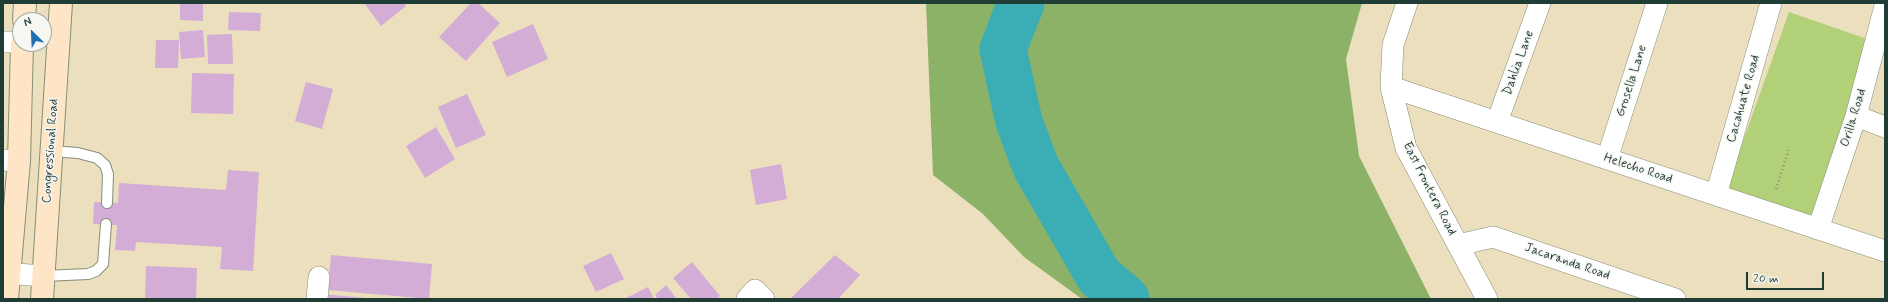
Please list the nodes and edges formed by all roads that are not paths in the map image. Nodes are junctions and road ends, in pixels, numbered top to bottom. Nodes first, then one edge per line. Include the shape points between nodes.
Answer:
1 (61, 3) edge
2 (1406, 3) edge
3 (1540, 3) edge
4 (1657, 3) edge
5 (1771, 3) edge
6 (1884, 11) edge
7 (20, 52) edge
8 (1391, 87) junction
9 (1856, 116) junction
10 (1497, 122) junction
11 (1885, 127) edge
12 (51, 151) junction
13 (1607, 159) junction
14 (11, 160) edge
15 (1716, 195) junction
16 (107, 203) dead end
17 (106, 224) dead end
18 (1818, 229) junction
19 (1458, 245) junction
20 (1885, 251) edge
21 (6, 273) edge
22 (44, 276) junction
23 (319, 277) dead end
24 (7, 299) edge
25 (42, 299) edge
26 (318, 299) edge
27 (747, 299) edge
28 (764, 299) edge
29 (1488, 299) edge
30 (1675, 299) edge

1 - 12 main road, Congressional Road
2 - 8 street, East Frontera Road via 1393,45
3 - 10 street, Dahlia Lane
4 - 13 street, Grosella Lane
5 - 15 street, Cacahuate Road
6 - 9 street, Orilla Road
7 - 14 main road
8 - 10 street, Helecho Road
8 - 19 street, East Frontera Road via 1406,148
9 - 11 street
9 - 18 street, Orilla Road
10 - 13 street, Helecho Road
12 - 16 lane via 78,153 97,158 105,165 108,174
12 - 22 main road, Congressional Road
13 - 15 street, Helecho Road
14 - 21 main road
15 - 18 street, Helecho Road
17 - 22 lane via 104,264 96,271 88,274
18 - 20 street, Helecho Road
19 - 29 street, East Frontera Road
19 - 30 street, Jacaranda Road via 1493,237
21 - 22 street
21 - 24 main road
22 - 25 main road, Congressional Road
23 - 26 street
27 - 28 street via 755,290

